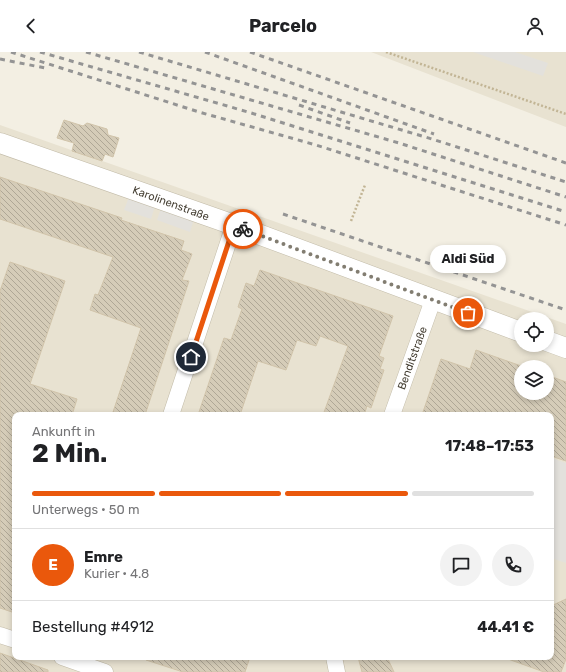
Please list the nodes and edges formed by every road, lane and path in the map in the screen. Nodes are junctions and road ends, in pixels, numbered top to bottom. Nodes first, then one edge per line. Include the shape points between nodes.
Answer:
1 (386, 52) edge
2 (566, 114) edge
3 (0, 143) edge
4 (366, 185) dead end
5 (351, 221) dead end
6 (234, 226) junction
7 (433, 300) junction
8 (514, 329) edge
9 (554, 344) edge
10 (566, 348) edge
11 (172, 412) edge
12 (393, 412) edge
13 (0, 635) edge
14 (12, 639) edge
15 (72, 660) edge
16 (335, 660) edge
17 (88, 665) edge
18 (105, 672) edge
19 (337, 672) edge

1 - 2 path
3 - 6 street, Karolinenstraße
4 - 5 path
6 - 7 street, Karolinenstraße
6 - 11 street
7 - 8 street, Karolinenstraße
7 - 12 street, Benditstraße
9 - 10 street
13 - 14 street
15 - 17 street
16 - 19 street
17 - 18 street

